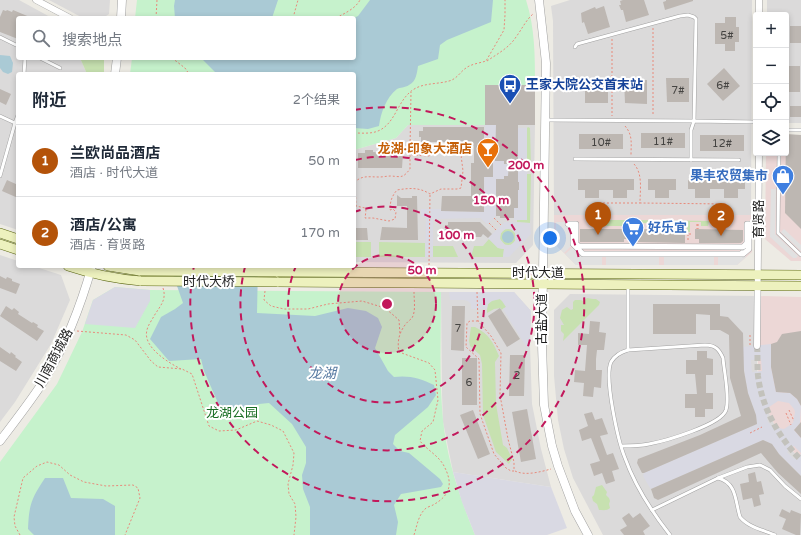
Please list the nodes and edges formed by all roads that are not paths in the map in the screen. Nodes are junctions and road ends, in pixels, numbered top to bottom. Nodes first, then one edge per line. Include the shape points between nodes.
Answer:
1 (36, 0) edge
2 (122, 0) edge
3 (539, 0) edge
4 (759, 0) edge
5 (759, 12) edge
6 (66, 16) edge
7 (121, 16) edge
8 (0, 37) edge
9 (16, 45) edge
10 (575, 47) dead end
11 (26, 60) edge
12 (44, 60) edge
13 (117, 60) edge
14 (60, 68) dead end
15 (24, 72) edge
16 (115, 72) edge
17 (0, 116) edge
18 (546, 120) junction
19 (694, 121) junction
20 (753, 122) edge
21 (15, 123) joint
22 (789, 130) edge
23 (801, 130) edge
24 (759, 156) edge
25 (779, 156) edge
26 (575, 159) dead end
27 (691, 160) junction
28 (739, 160) dead end
29 (0, 176) edge
30 (569, 224) joint
31 (0, 233) edge
32 (16, 238) edge
33 (0, 244) edge
34 (16, 249) edge
35 (801, 255) edge
36 (80, 268) edge
37 (121, 268) edge
38 (91, 270) edge
39 (276, 272) joint
40 (542, 273) junction
41 (759, 275) junction
42 (801, 275) edge
43 (277, 282) joint
44 (542, 284) junction
45 (628, 285) junction
46 (759, 286) junction
47 (801, 286) edge
48 (757, 346) tunnel mouth
49 (628, 350) junction
50 (0, 441) edge
51 (622, 446) junction
52 (718, 478) junction
53 (801, 499) edge
54 (652, 510) junction
55 (588, 535) edge
56 (670, 535) edge
57 (775, 535) edge

1 - 6 street
2 - 7 street
3 - 18 street, 古盐大道 via 546,63
4 - 5 street
8 - 9 lane
10 - 19 lane via 577,44 653,23 688,15 694,17
11 - 15 lane
12 - 14 lane
13 - 16 street
17 - 21 lane
18 - 19 lane
18 - 40 street, 古盐大道
19 - 20 lane
19 - 27 lane via 691,130
21 - 29 lane
22 - 23 lane
24 - 41 street, 育贤路
25 - 35 lane via 778,233
26 - 27 lane
27 - 28 lane
30 - 30 street via 576,224 576,244 579,246 743,247 747,243 749,224 749,249 743,254 582,254 573,244 573,227
31 - 32 main road
33 - 34 main road
36 - 38 main road
37 - 39 main road, 时代大桥, bridge via 140,271
38 - 43 main road, 时代大桥, bridge via 115,278 141,282
38 - 50 street, 川南商城路 via 79,309 45,378
39 - 40 main road, 时代大道
40 - 41 main road, 时代大道
40 - 44 street, 古盐大道
41 - 42 main road, 时代大道
41 - 46 street, 育贤路
43 - 44 main road, 时代大道
44 - 45 main road, 时代大道
44 - 55 street, 古盐大道 via 545,414 558,466 575,511
45 - 46 main road, 时代大道
45 - 49 lane
46 - 47 main road, 时代大道
46 - 48 street, 育贤路
49 - 51 lane via 616,356 610,370 612,403
49 - 51 lane via 704,345 717,348 723,358 728,400 724,414 702,427 651,444
51 - 54 lane via 625,458
52 - 53 lane via 760,465 770,470
52 - 54 lane
52 - 57 lane via 731,485 743,520
54 - 56 lane

